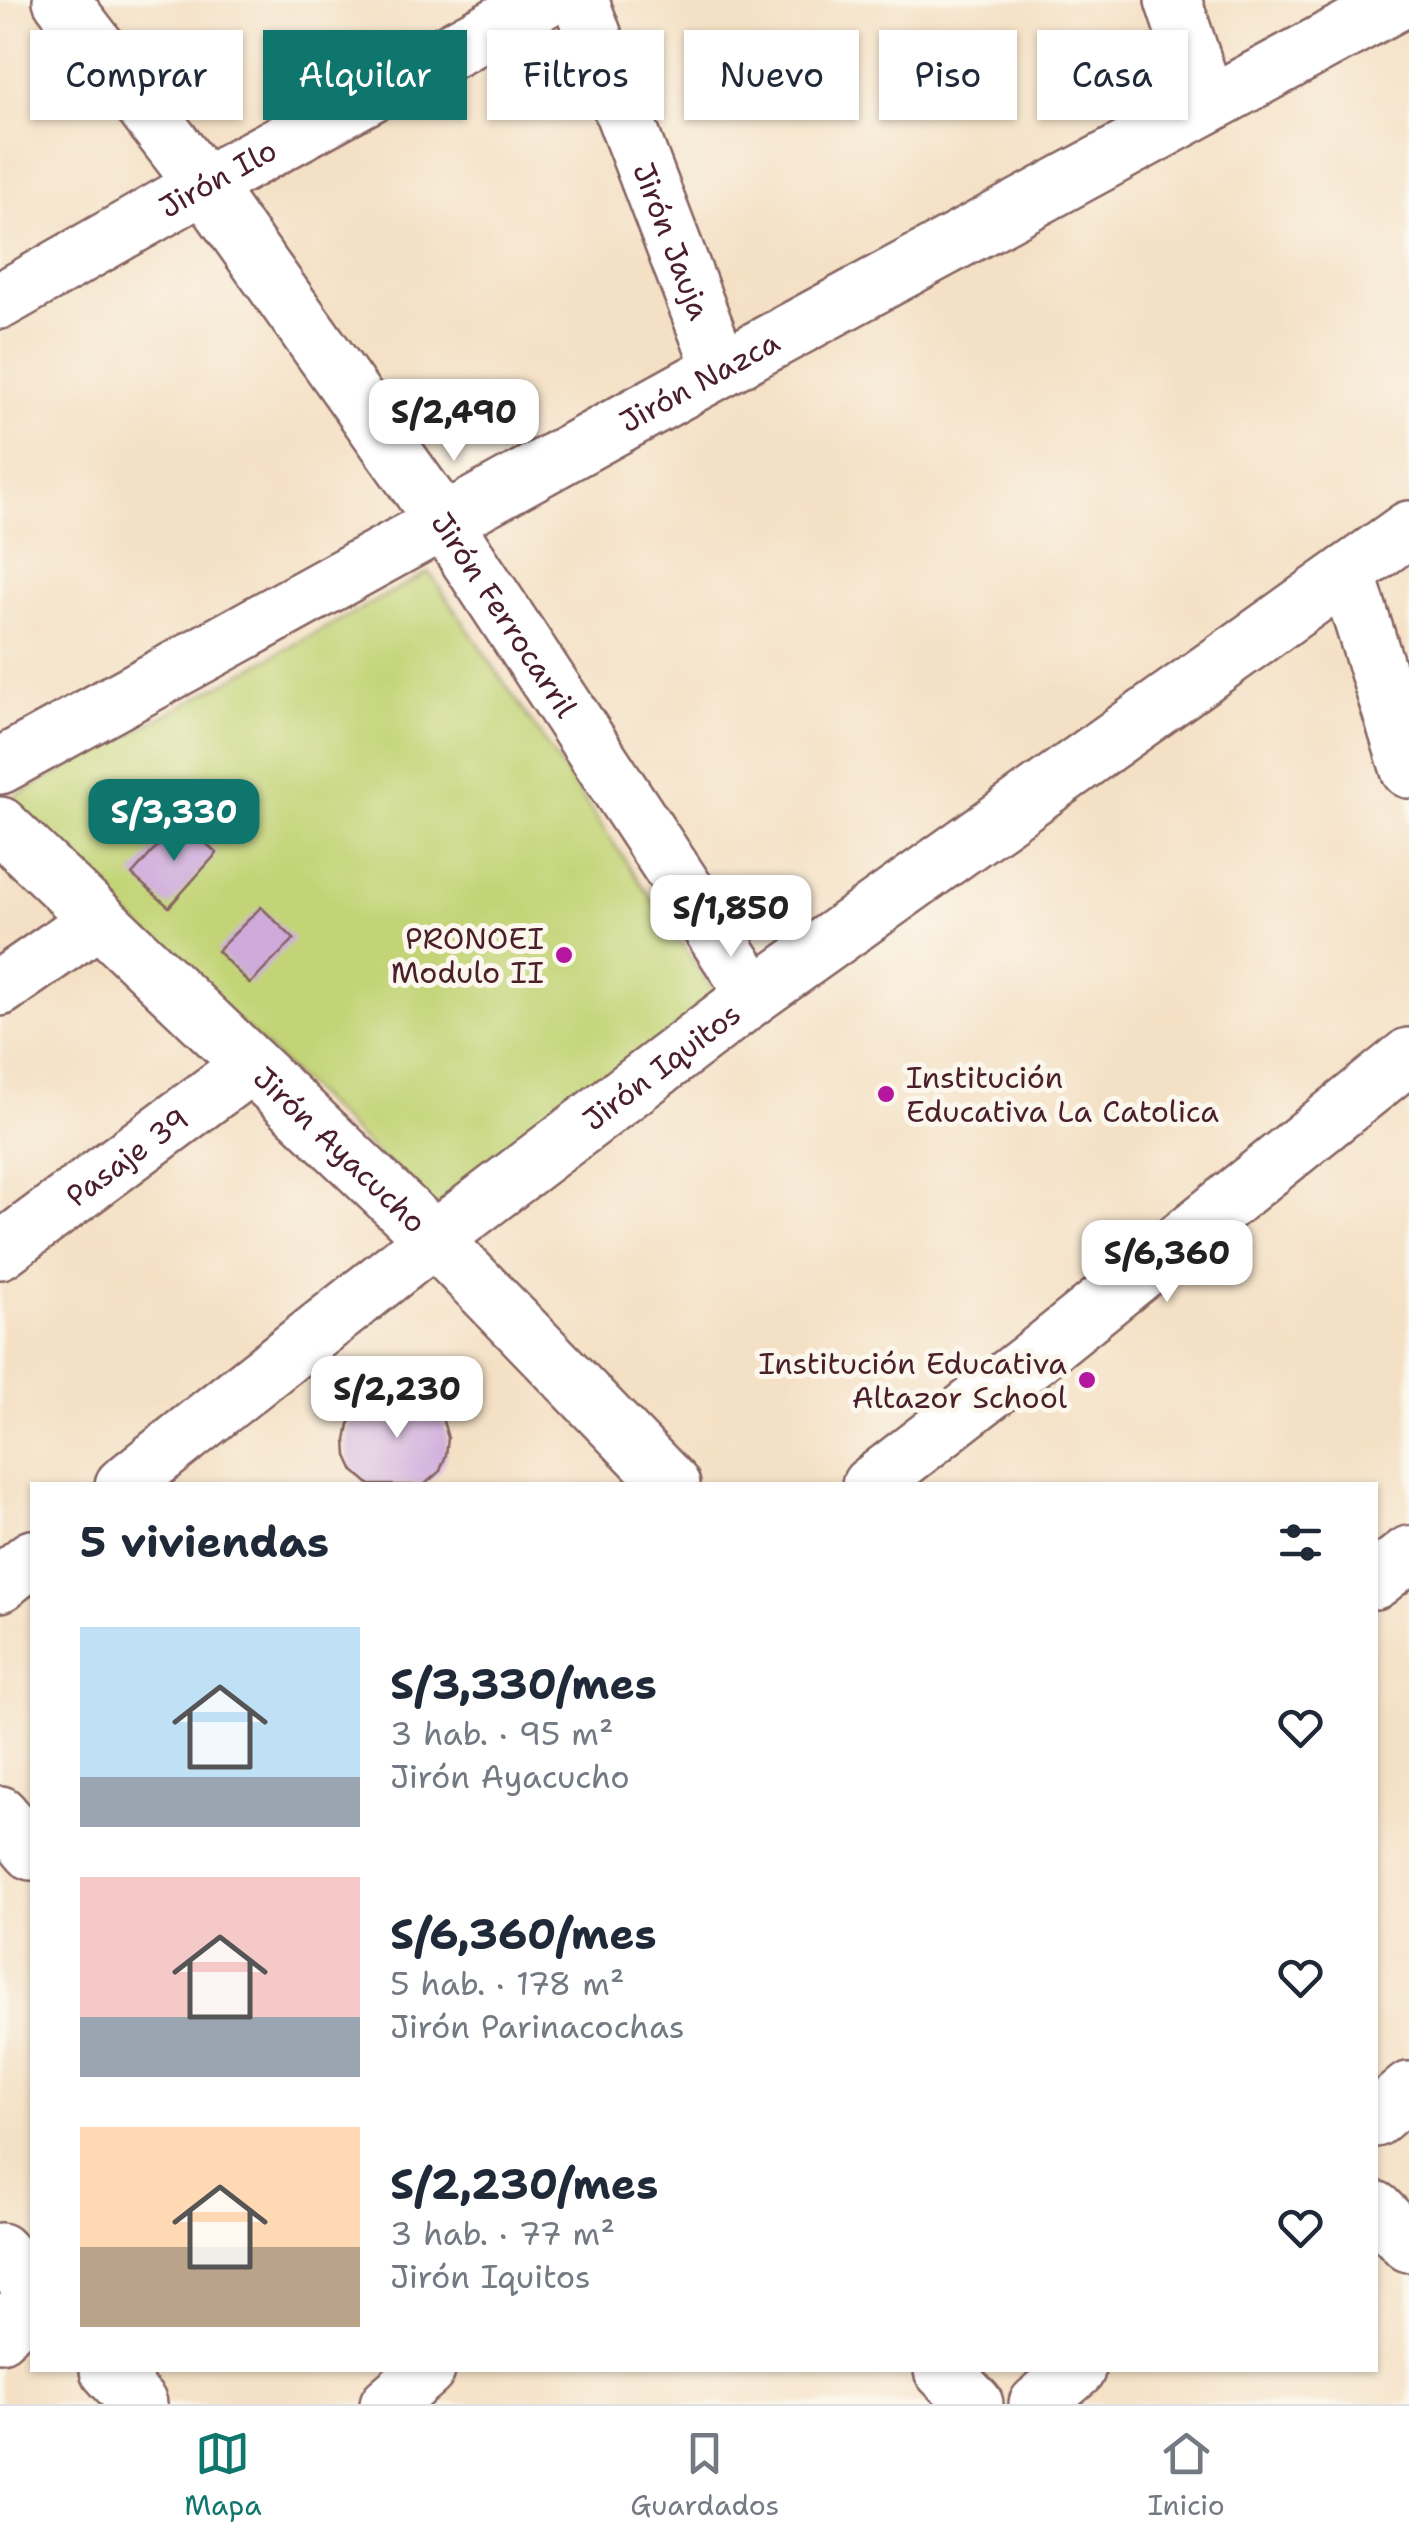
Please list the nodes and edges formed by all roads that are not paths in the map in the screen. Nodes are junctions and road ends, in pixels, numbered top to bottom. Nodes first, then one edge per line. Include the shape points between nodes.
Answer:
1 (61, 0) edge
2 (544, 0) edge
3 (580, 0) edge
4 (1174, 0) edge
5 (1402, 0) edge
6 (1208, 105) junction
7 (204, 185) junction
8 (0, 301) edge
9 (721, 368) junction
10 (442, 521) junction
11 (1409, 530) edge
12 (1347, 573) junction
13 (0, 766) edge
14 (1409, 770) edge
15 (0, 825) edge
16 (98, 920) junction
17 (0, 988) edge
18 (755, 995) junction
19 (1409, 1056) edge
20 (252, 1065) junction
21 (434, 1239) junction
22 (0, 1250) edge
23 (128, 1482) edge
24 (669, 1482) edge
25 (874, 1482) edge
26 (1409, 1554) edge
27 (30, 1560) edge
28 (1378, 1579) edge
29 (0, 1584) edge
30 (0, 1814) edge
31 (30, 1850) edge
32 (1409, 2090) edge
33 (1378, 2116) edge
34 (1378, 2212) edge
35 (1409, 2244) edge
36 (0, 2251) edge
37 (30, 2285) edge
38 (30, 2304) edge
39 (0, 2334) edge
40 (110, 2372) edge
41 (425, 2372) edge
42 (944, 2372) edge
43 (1075, 2372) edge
44 (139, 2404) edge
45 (388, 2404) edge
46 (975, 2404) edge
47 (1037, 2404) edge

1 - 7 street, Jirón Ferrocarril
2 - 7 street, Jirón Ilo
3 - 9 street, Jirón Jauja
4 - 6 street
5 - 6 street, Jirón Nazca
6 - 9 street, Jirón Nazca
7 - 8 street, Jirón Ilo
7 - 10 street, Jirón Ferrocarril
9 - 10 street, Jirón Nazca
10 - 13 street, Jirón Nazca
10 - 18 street, Jirón Ferrocarril
11 - 12 street, Jirón Iquitos
12 - 14 street
12 - 18 street, Jirón Iquitos
15 - 16 street, Jirón Ayacucho
16 - 17 street
16 - 20 street, Jirón Ayacucho
18 - 21 street, Jirón Iquitos
19 - 25 street
20 - 21 street, Jirón Ayacucho
20 - 22 street, Pasaje 39
21 - 23 street, Jirón Iquitos
21 - 24 street, Jirón Ayacucho
26 - 28 street
27 - 29 street
30 - 31 street
32 - 33 street
34 - 35 street
36 - 37 street
38 - 39 street
40 - 44 street
41 - 45 street
42 - 46 street
43 - 47 street

